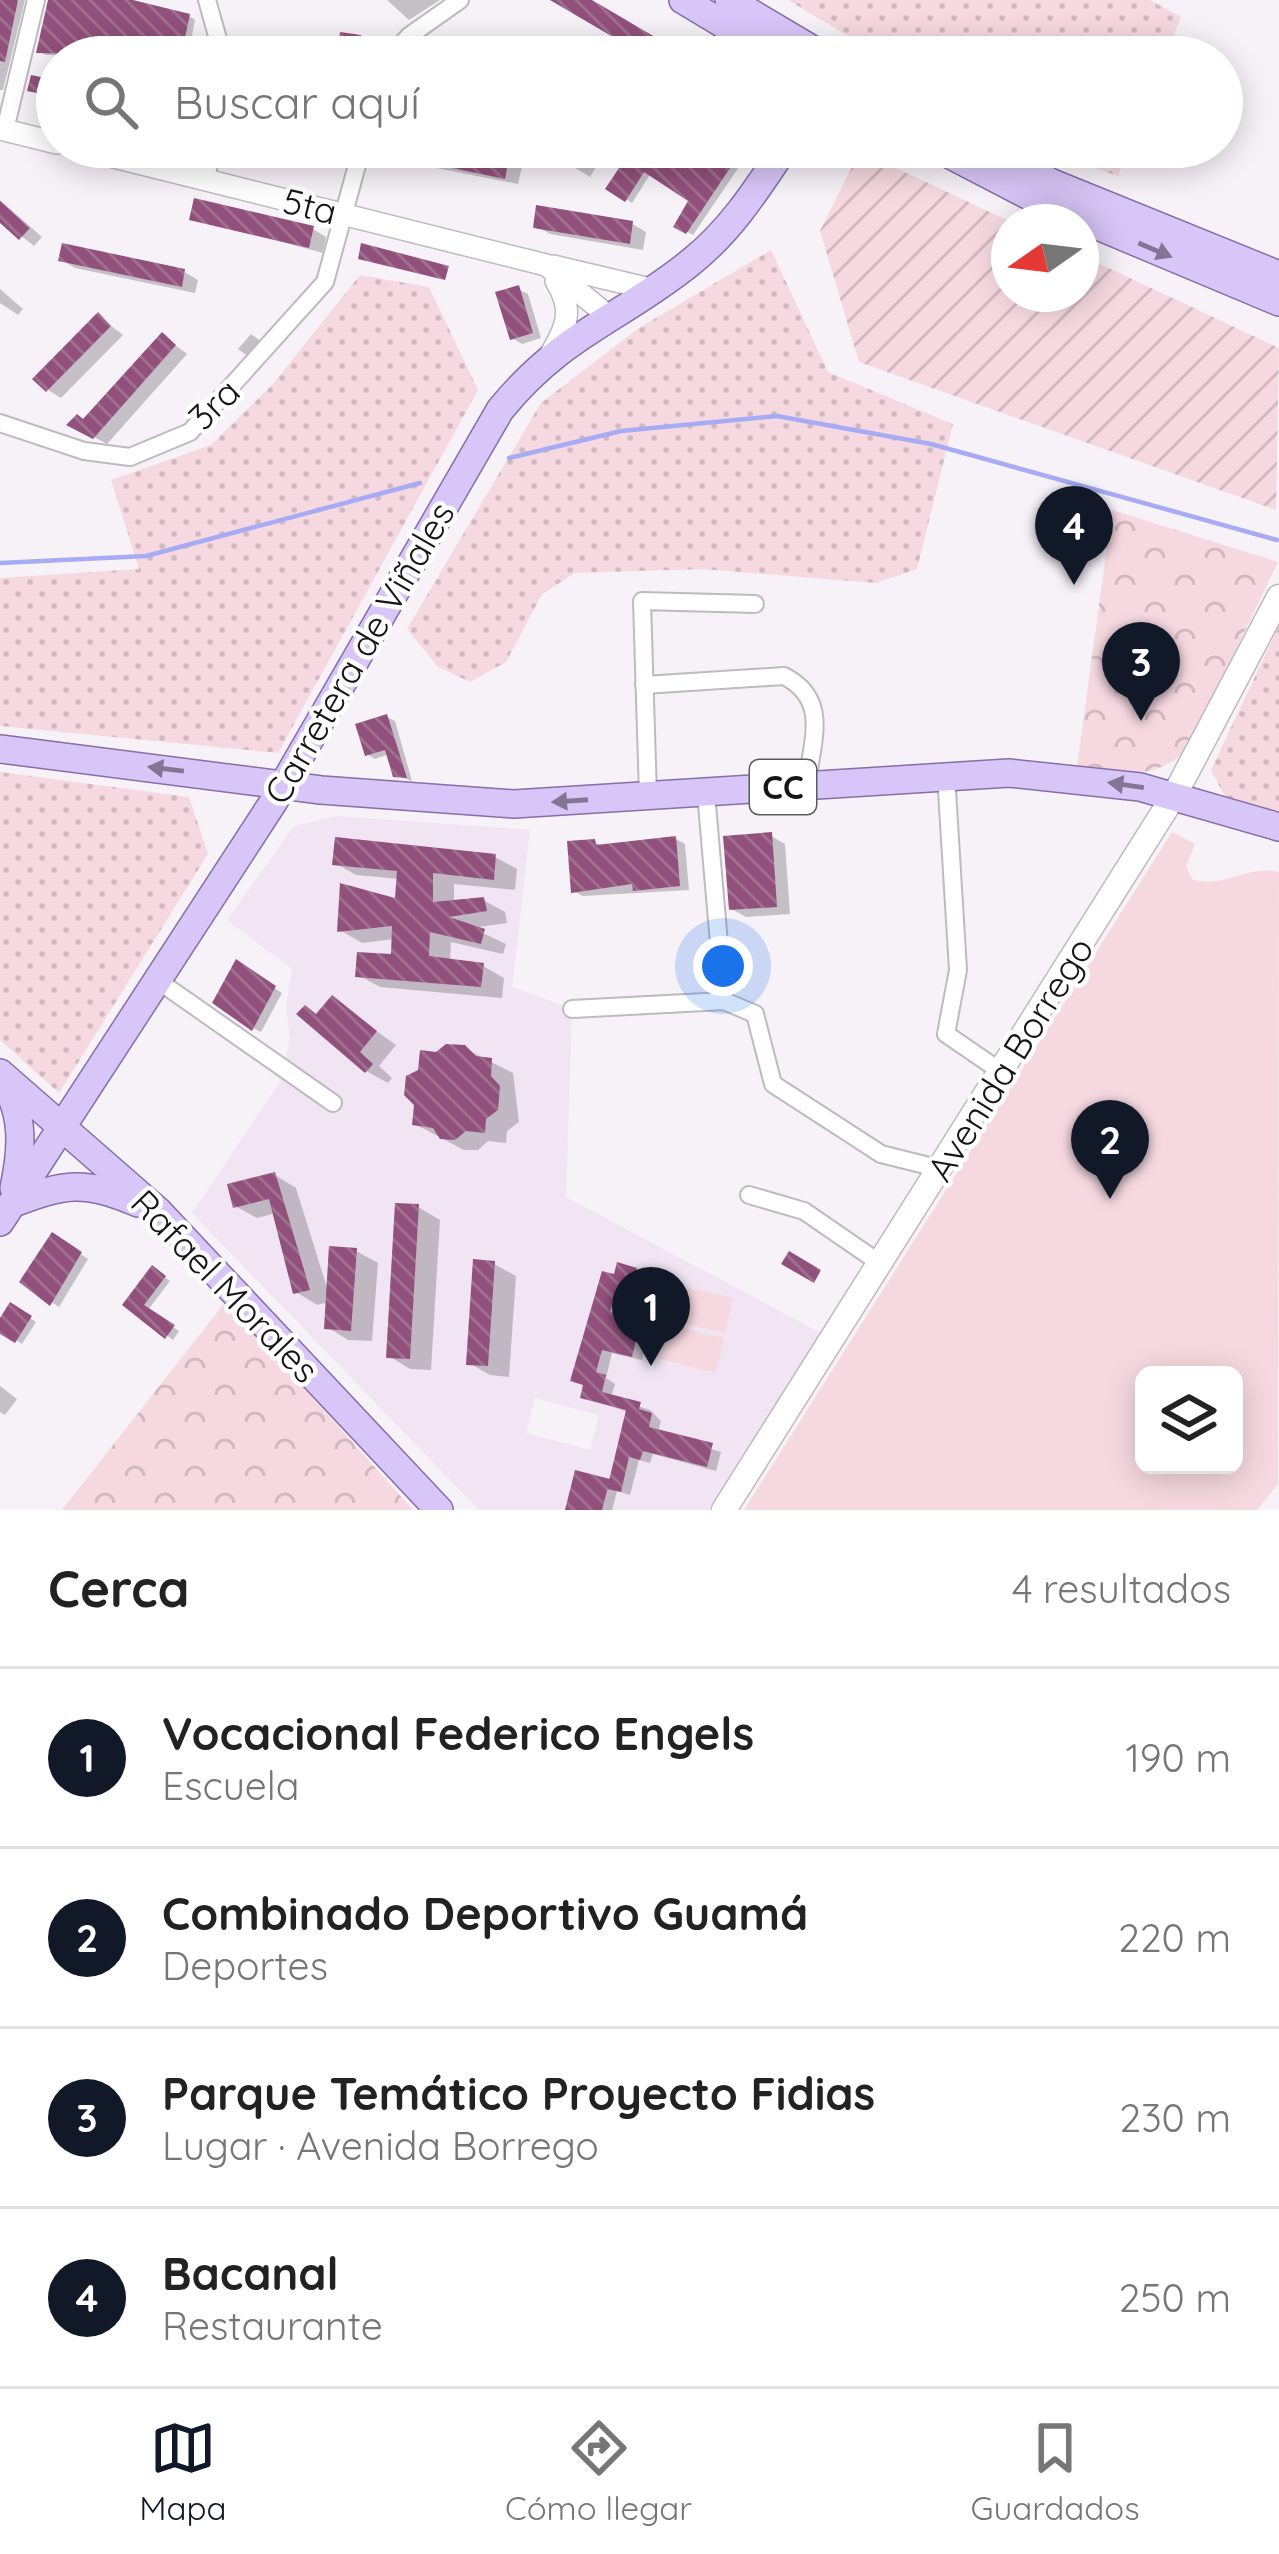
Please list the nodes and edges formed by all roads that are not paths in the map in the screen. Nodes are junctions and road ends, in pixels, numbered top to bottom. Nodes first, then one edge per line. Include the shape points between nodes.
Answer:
1 (36, 0) edge
2 (207, 0) edge
3 (460, 0) edge
4 (680, 0) edge
5 (729, 0) edge
6 (217, 36) edge
7 (409, 36) edge
8 (727, 36) edge
9 (742, 36) edge
10 (790, 36) edge
11 (2, 129) edge
12 (36, 138) edge
13 (158, 168) edge
14 (208, 168) edge
15 (357, 168) edge
16 (771, 168) edge
17 (1001, 168) edge
18 (1009, 168) edge
19 (206, 180) junction
20 (346, 214) junction
21 (546, 265) junction
22 (1279, 274) edge
23 (650, 289) junction
24 (1279, 302) edge
25 (607, 315) junction
26 (548, 357) junction
27 (0, 423) edge
28 (1279, 597) edge
29 (755, 604) dead end
30 (644, 685) junction
31 (0, 749) edge
32 (946, 774) junction
33 (217, 775) junction
34 (282, 784) junction
35 (807, 785) junction
36 (706, 793) junction
37 (1175, 794) junction
38 (648, 796) junction
39 (1279, 827) edge
40 (238, 856) junction
41 (157, 980) junction
42 (724, 1001) junction
43 (572, 1009) dead end
44 (1003, 1073) junction
45 (0, 1075) edge
46 (333, 1103) dead end
47 (62, 1126) junction
48 (941, 1169) junction
49 (748, 1195) dead end
50 (158, 1210) junction
51 (6, 1213) edge
52 (881, 1264) junction
53 (440, 1510) edge
54 (724, 1510) edge

1 - 11 street
2 - 6 street
3 - 7 street
4 - 8 main road
4 - 9 main road
5 - 10 main road
11 - 12 street
13 - 19 street, 5ta
14 - 19 street
15 - 20 street, 3ra
16 - 23 main road, Carretera de Viñales via 745,209
17 -> 24 main road
18 - 22 main road
19 - 20 street, 5ta
20 - 21 street, 5ta
20 - 27 street, 3ra via 325,282 190,432 130,458
21 - 23 street, 5ta
21 - 25 street, 5ta
21 - 26 street via 568,300 568,326
23 - 25 main road, Carretera de Viñales
25 - 26 main road, Carretera de Viñales
26 - 34 main road, Carretera de Viñales via 500,410
28 - 37 main road, Avenida Borrego
29 - 30 street via 642,601
30 - 35 street via 784,676 803,685 815,704
30 - 38 street
33 -> 31 main road, CC
32 - 35 main road, CC
37 -> 32 main road, CC via 1051,775
32 - 44 street via 958,970 946,1034
33 - 34 main road, CC
33 - 40 main road via 239,796
38 -> 34 main road, CC via 514,804
34 - 40 main road, Carretera de Viñales
35 - 36 main road, CC
36 - 38 main road, CC
36 - 42 street
37 - 39 main road, CC
37 - 44 main road, Avenida Borrego
40 - 41 main road, Carretera de Viñales
41 - 46 street
41 - 47 main road, Carretera de Viñales
42 - 43 street
42 - 48 street via 755,1014 773,1084 880,1154
44 - 48 main road, Avenida Borrego
45 - 47 main road, Rafael Morales
45 - 51 main road via 16,1101 22,1151
47 - 50 main road, Rafael Morales
47 - 51 main road, Carretera de Viñales
48 - 52 main road, Avenida Borrego
49 - 52 street via 803,1210
50 - 51 main road via 102,1188 64,1184
50 - 53 main road, Rafael Morales
52 - 54 main road, Avenida Borrego

